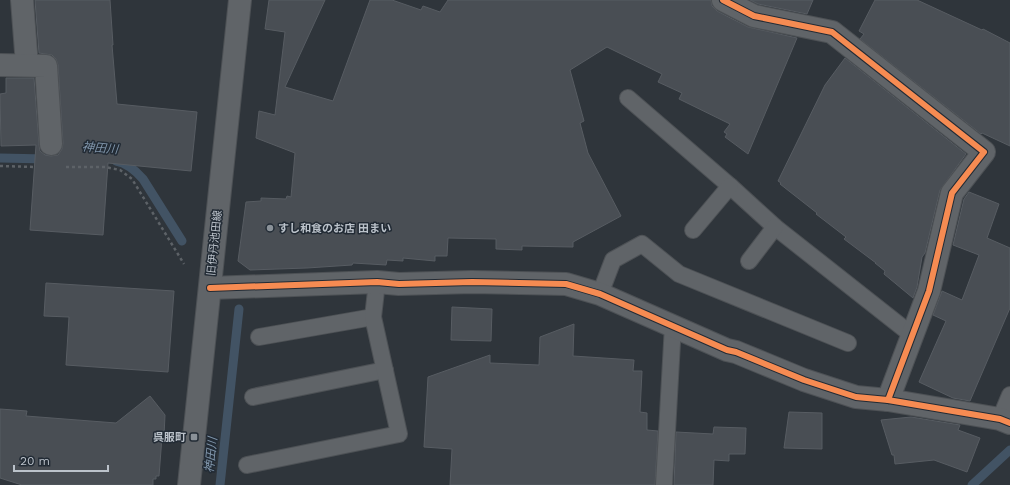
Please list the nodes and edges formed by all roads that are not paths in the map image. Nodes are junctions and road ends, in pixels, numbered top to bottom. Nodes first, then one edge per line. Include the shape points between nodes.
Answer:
1 (22, 0) edge
2 (240, 0) edge
3 (723, 0) edge
4 (0, 65) edge
5 (28, 65) junction
6 (628, 98) dead end
7 (51, 144) dead end
8 (730, 186) junction
9 (775, 227) junction
10 (693, 230) dead end
11 (749, 261) dead end
12 (377, 282) junction
13 (210, 288) junction
14 (600, 294) junction
15 (373, 316) junction
16 (673, 325) junction
17 (912, 335) junction
18 (259, 337) dead end
19 (848, 343) dead end
20 (385, 370) junction
21 (1010, 395) edge
22 (253, 396) dead end
23 (888, 400) junction
24 (1005, 421) edge
25 (246, 465) dead end
26 (189, 485) edge
27 (664, 485) edge

1 - 5 street
2 - 13 street, 旧伊丹池田線
3 - 17 street via 754,16 832,32 984,152 952,193 929,291
4 - 5 street
5 - 7 street via 46,66
6 - 8 lane
8 - 9 lane
8 - 10 lane
9 - 11 lane
9 - 17 lane
12 - 13 street
12 - 14 street via 566,284
12 - 15 lane
13 - 26 street, 旧伊丹池田線
14 - 16 street
14 - 19 lane via 613,260 642,244 679,274
15 - 18 lane
15 - 20 lane
16 - 23 street via 727,350 804,380 856,397
16 - 27 lane
17 - 23 street
20 - 22 lane
20 - 25 lane via 399,434
21 - 24 lane
23 - 24 street

